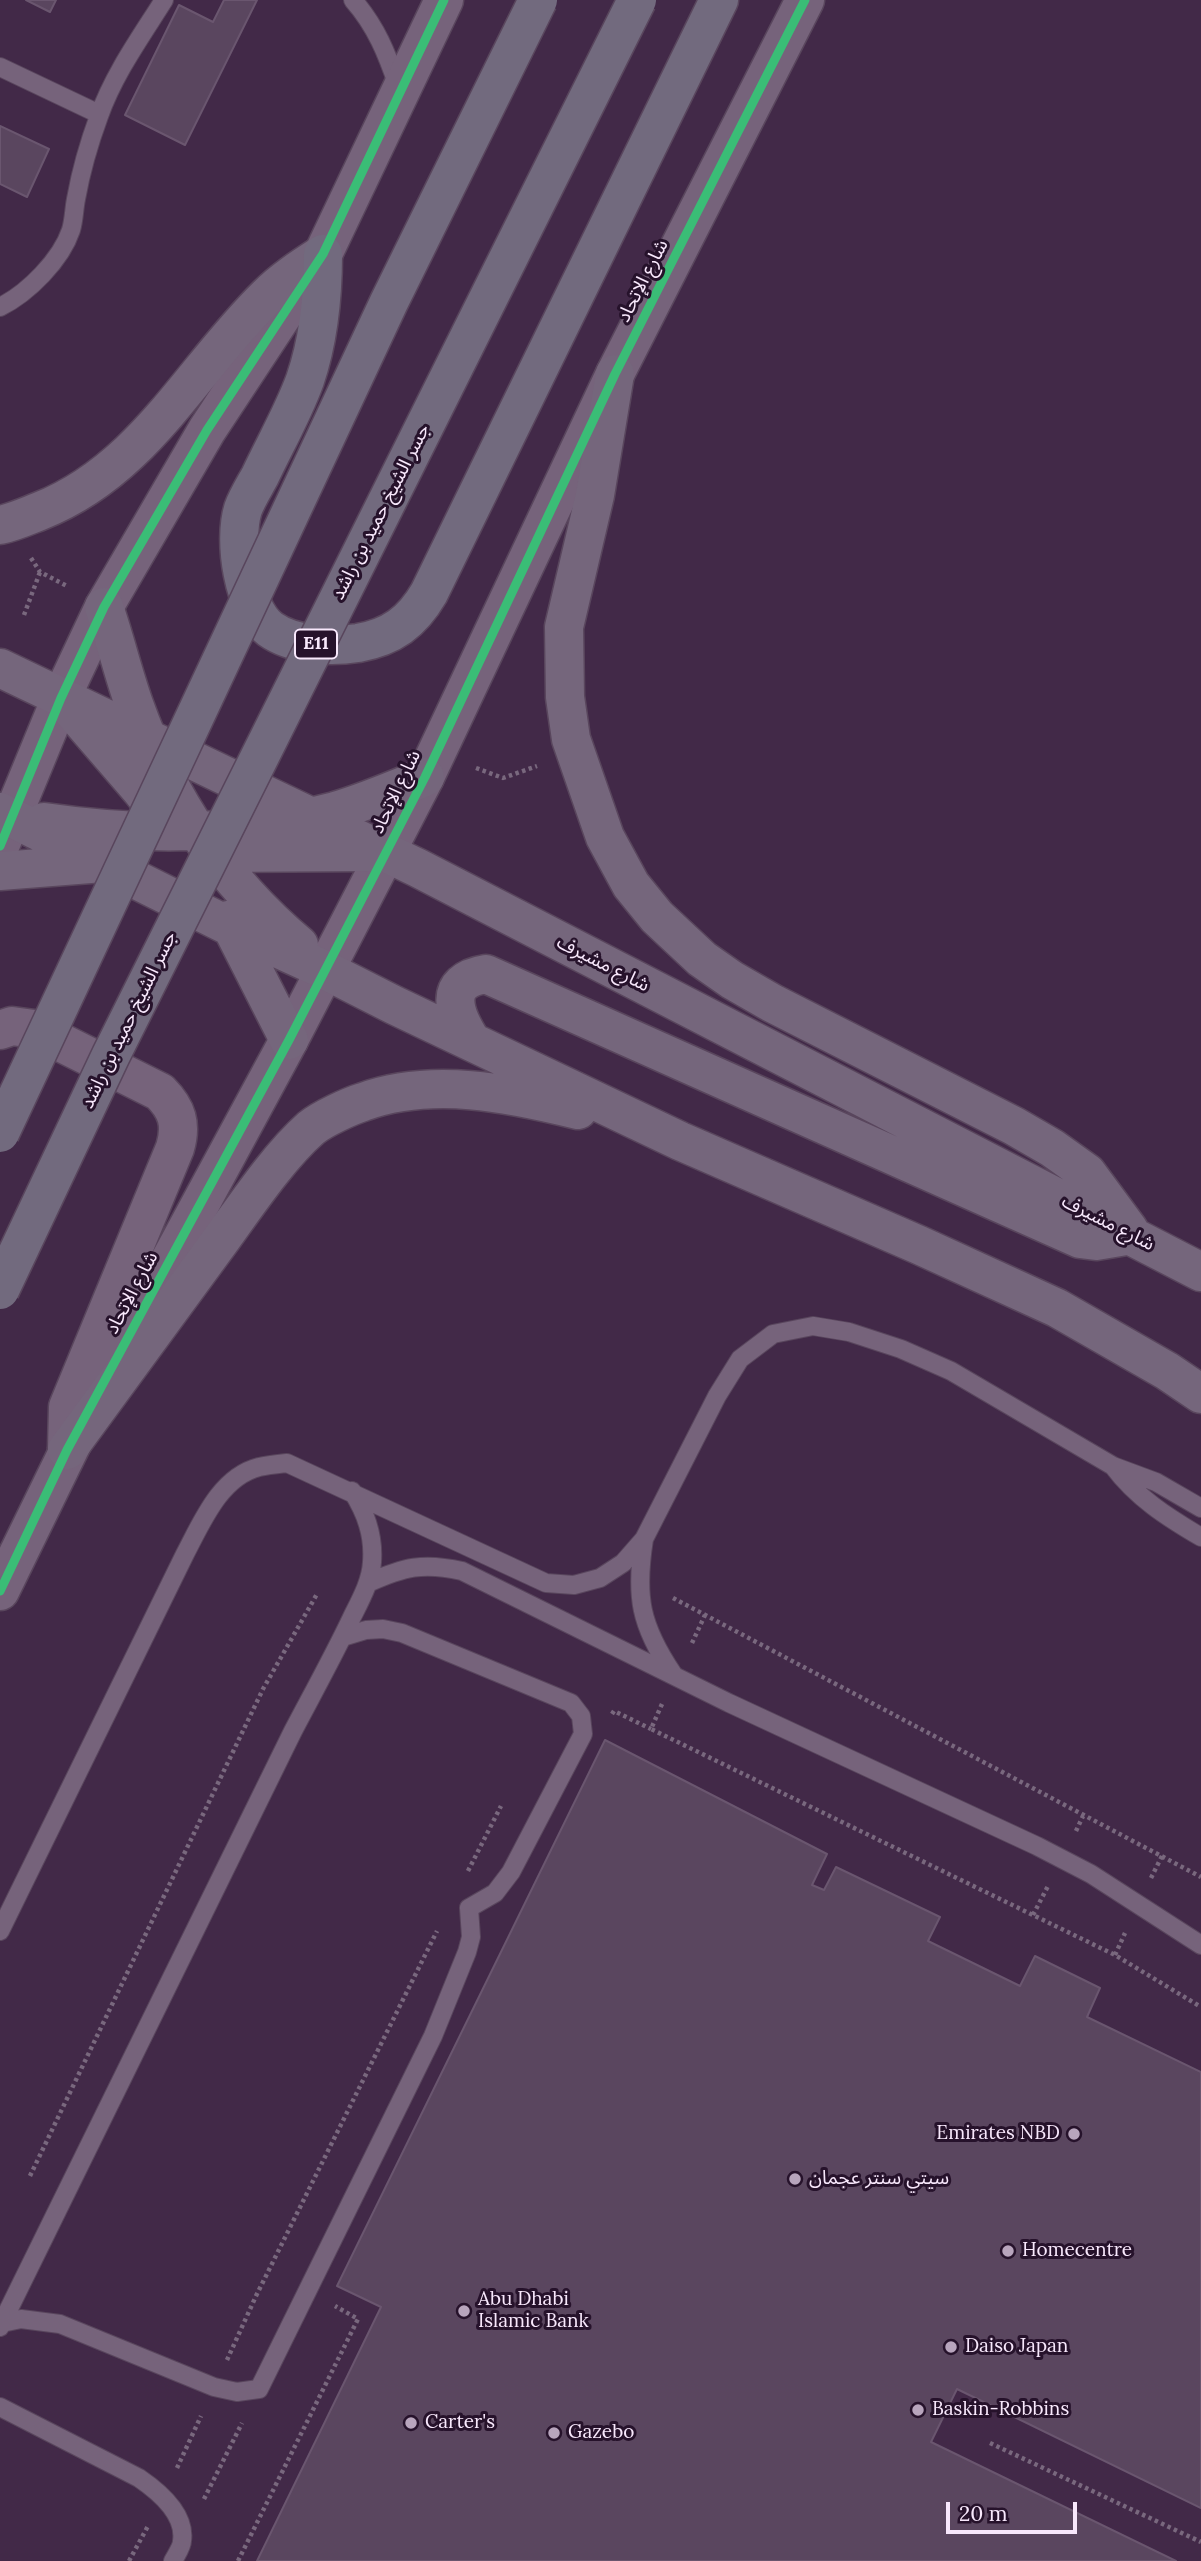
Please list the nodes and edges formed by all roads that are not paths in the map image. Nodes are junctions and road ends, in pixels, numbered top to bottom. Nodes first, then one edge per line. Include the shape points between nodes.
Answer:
1 (164, 0) edge
2 (353, 0) edge
3 (444, 0) edge
4 (538, 0) edge
5 (637, 0) edge
6 (719, 0) edge
7 (805, 0) edge
8 (0, 67) edge
9 (401, 93) junction
10 (99, 114) junction
11 (323, 254) junction
12 (0, 307) edge
13 (615, 374) junction
14 (0, 525) edge
15 (104, 607) junction
16 (0, 668) edge
17 (61, 698) junction
18 (149, 740) junction
19 (425, 778) junction
20 (307, 817) junction
21 (4, 825) edge
22 (192, 843) junction
23 (386, 853) junction
24 (104, 863) junction
25 (0, 871) edge
26 (233, 928) junction
27 (325, 970) junction
28 (0, 1030) edge
29 (289, 1040) junction
30 (472, 1042) junction
31 (0, 1133) edge
32 (680, 1142) junction
33 (1132, 1235) junction
34 (1201, 1272) edge
35 (0, 1290) edge
36 (1201, 1394) edge
37 (67, 1450) junction
38 (1113, 1466) junction
39 (352, 1491) junction
40 (1201, 1508) edge
41 (1201, 1537) edge
42 (644, 1539) junction
43 (368, 1583) junction
44 (0, 1591) edge
45 (343, 1637) junction
46 (675, 1676) junction
47 (0, 1931) edge
48 (1201, 1945) edge
49 (1, 2325) edge
50 (0, 2407) edge
51 (173, 2561) edge

1 - 10 lane via 119,71
2 - 9 lane via 387,53
3 - 9 street
4 - 31 highway, bridge via 389,302
5 - 35 highway, جسر الشيخ حميد بن راشد / E11, bridge via 117,1042
6 - 11 highway via 429,593 403,625 383,636 337,645 302,641 270,629 253,601 238,555 244,508 293,408 311,358 320,317
7 - 13 street, شارع الإتحاد
8 - 10 lane
9 - 11 street
10 - 12 lane via 85,157 72,229 61,253
11 - 14 main road via 268,295 152,432 110,471 62,502
11 - 15 street via 207,430
13 - 19 street, شارع الإتحاد
13 - 33 main road via 595,495 564,627 565,696 574,754 605,837 631,885 681,940 732,980 1052,1148 1087,1173
15 - 17 street
15 - 18 main road
16 - 17 main road, شارع مشيرف
17 - 18 main road, شارع مشيرف
17 - 21 street
17 - 22 main road
18 - 20 main road, شارع مشيرف
18 - 22 main road
19 - 20 main road
19 - 23 street, شارع الإتحاد
20 - 22 main road
20 - 23 main road, شارع مشيرف
21 - 22 main road via 100,829
21 - 24 main road
22 - 23 main road
22 - 24 main road
22 - 26 main road
22 - 27 main road
23 - 27 street, شارع الإتحاد
23 - 33 main road, شارع مشيرف
24 - 25 main road
24 - 26 main road
26 - 27 main road
26 - 29 main road
27 - 29 street, شارع الإتحاد
27 - 30 main road
28 - 37 street via 12,1026 34,1029 160,1092 178,1118 175,1148 68,1407
29 - 37 street, شارع الإتحاد
30 - 32 main road
30 - 33 main road via 456,1012 455,998 460,985 471,976 486,974 1080,1239
32 - 36 main road via 1057,1308
32 - 37 main road via 520,1096 457,1090 410,1090 362,1102 312,1127 279,1164
33 - 34 main road, شارع مشيرف
37 - 44 street, شارع الإتحاد
38 - 40 lane via 1156,1482
38 - 41 lane via 1143,1500
38 - 42 lane via 951,1371 849,1332 813,1326 773,1334 740,1359 716,1396
39 - 42 lane via 546,1583 573,1585 600,1578 623,1563
39 - 43 lane via 369,1526 372,1564
39 - 47 lane via 287,1463 257,1467 230,1482 184,1554
42 - 46 lane via 640,1600 647,1627
43 - 45 lane
43 - 46 lane via 420,1565 462,1571
45 - 49 lane
45 - 49 lane via 383,1629 419,1639 571,1703 581,1716 583,1734 510,1872 495,1893 469,1908 469,1945 433,2036 259,2389 237,2392 214,2387 60,2325 20,2319
46 - 48 lane via 1091,1874
50 - 51 lane via 139,2478 163,2497 179,2523 183,2540

